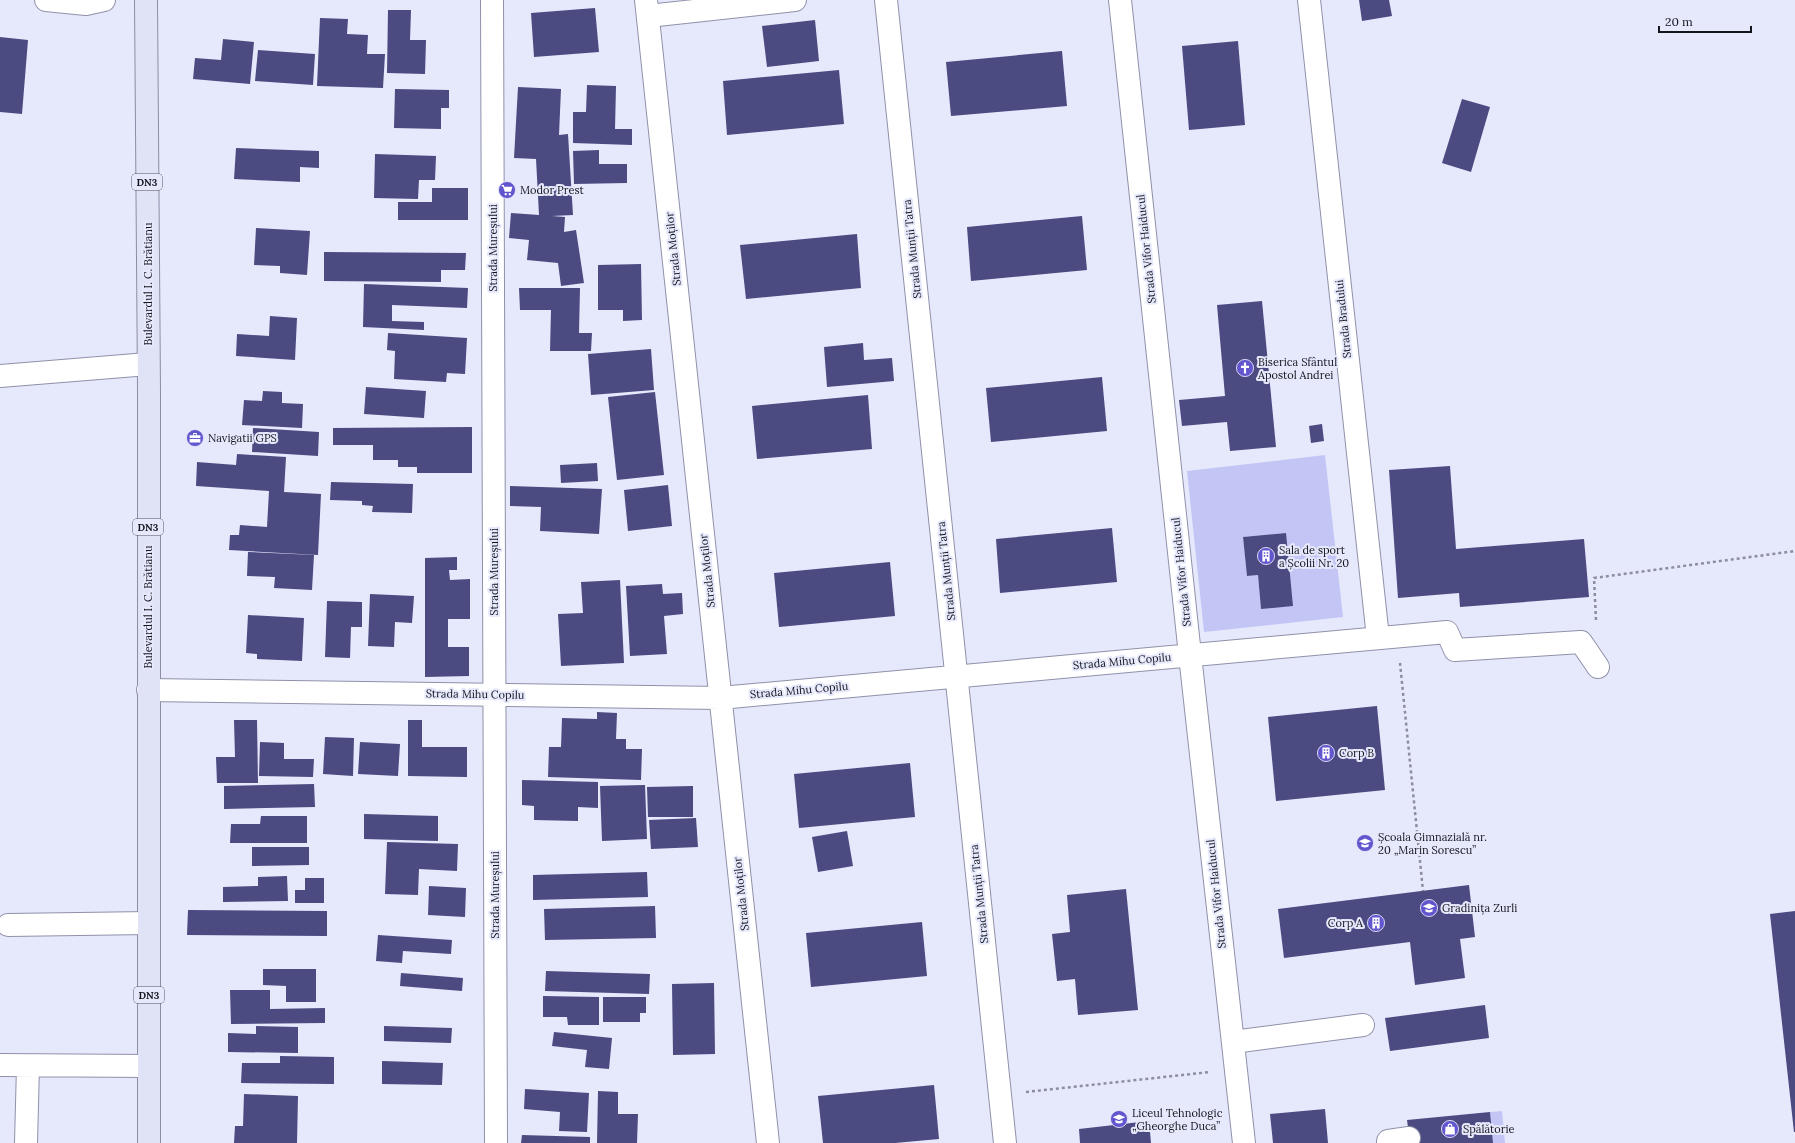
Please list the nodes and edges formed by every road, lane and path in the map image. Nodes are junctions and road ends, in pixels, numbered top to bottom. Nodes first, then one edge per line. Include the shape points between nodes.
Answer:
1 (46, 0) edge
2 (104, 0) edge
3 (146, 0) edge
4 (492, 0) edge
5 (795, 0) edge
6 (886, 0) edge
7 (1120, 0) edge
8 (1309, 0) edge
9 (647, 8) edge
10 (148, 364) junction
11 (0, 376) edge
12 (1795, 551) edge
13 (1594, 578) dead end
14 (1388, 638) junction
15 (1190, 655) junction
16 (1598, 667) dead end
17 (956, 676) junction
18 (148, 690) junction
19 (495, 694) junction
20 (720, 698) junction
21 (1423, 891) dead end
22 (149, 923) junction
23 (8, 925) dead end
24 (1363, 1025) dead end
25 (1233, 1042) junction
26 (0, 1065) edge
27 (28, 1066) junction
28 (149, 1066) junction
29 (1236, 1070) junction
30 (1000, 1095) junction
31 (1409, 1138) dead end
32 (26, 1143) edge
33 (149, 1143) edge
34 (496, 1143) edge
35 (768, 1143) edge
36 (1005, 1143) edge
37 (1244, 1143) edge
38 (1388, 1143) edge

1 - 2 street via 86,4
3 - 10 main road, Bulevardul I. C. Brătianu / DN3
4 - 19 street, Strada Mureșului
5 - 9 street
6 - 17 street, Strada Munții Tatra
7 - 15 street, Strada Vifor Haiducul
8 - 14 street, Strada Bradului
9 - 20 street, Strada Moților
10 - 11 street
10 - 18 main road, Bulevardul I. C. Brătianu / DN3
12 - 13 path
14 - 15 street, Strada Mihu Copilu
14 - 16 street, Strada Mihu Copilu via 1448,632 1455,650 1582,642
14 - 21 path
15 - 17 street, Strada Mihu Copilu
15 - 25 street, Strada Vifor Haiducul
17 - 20 street, Strada Mihu Copilu
17 - 30 street, Strada Munții Tatra
18 - 19 street, Strada Mihu Copilu
18 - 22 main road, Bulevardul I. C. Brătianu / DN3
19 - 20 street, Strada Mihu Copilu
19 - 34 street, Strada Mureșului
20 - 35 street, Strada Moților
22 - 23 street
22 - 28 main road, Bulevardul I. C. Brătianu / DN3
24 - 25 street
25 - 29 street, Strada Vifor Haiducul
26 - 27 street
27 - 28 street
27 - 32 street
28 - 33 main road, Bulevardul I. C. Brătianu / DN3
29 - 30 path
29 - 37 street, Strada Vifor Haiducul
30 - 36 street, Strada Munții Tatra
31 - 38 street

